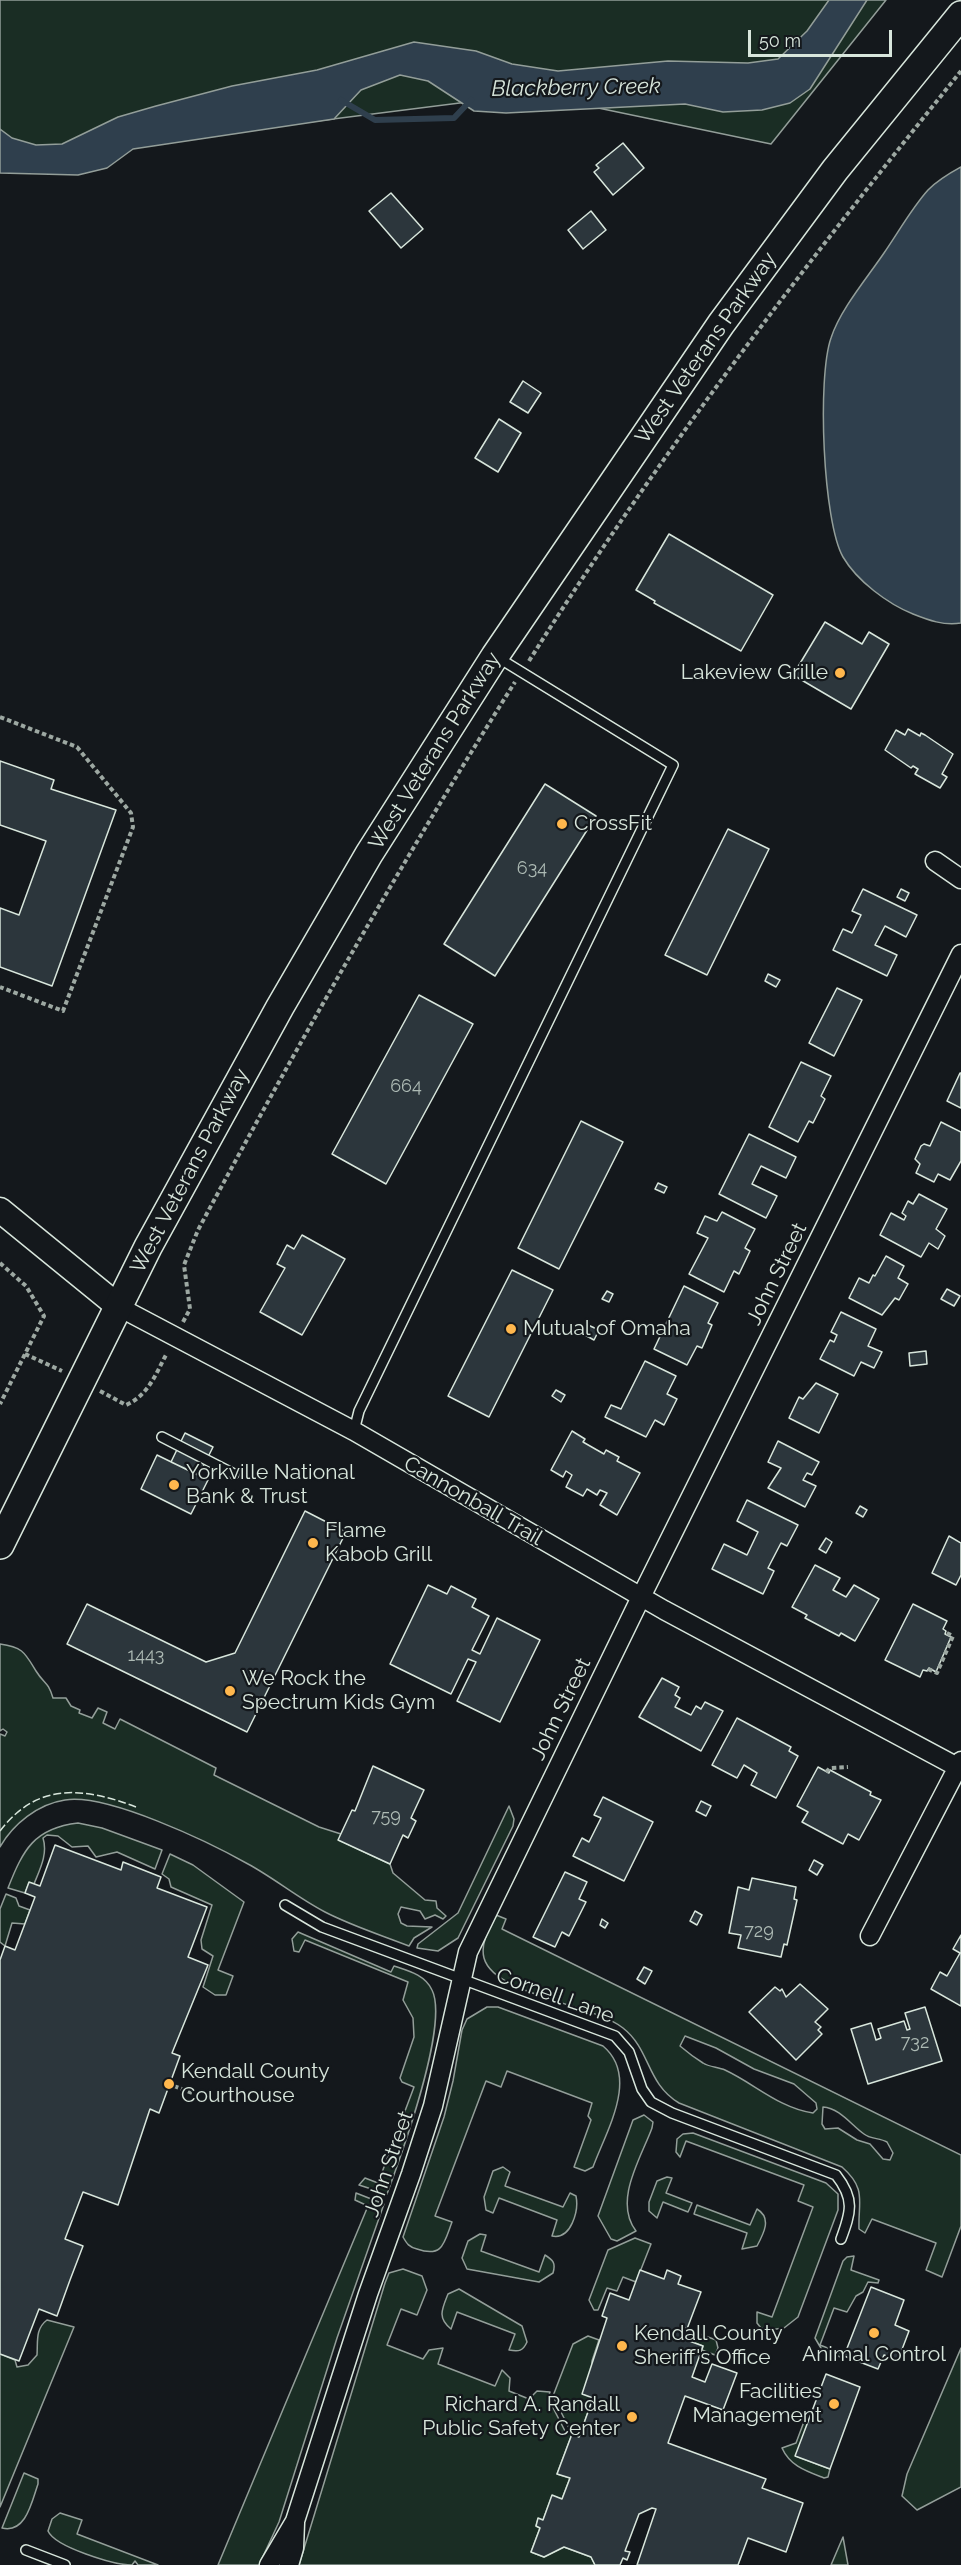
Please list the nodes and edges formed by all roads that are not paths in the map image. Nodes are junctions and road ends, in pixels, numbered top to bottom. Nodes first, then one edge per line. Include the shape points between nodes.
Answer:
1 (961, 15) edge
2 (495, 656) junction
3 (935, 861) dead end
4 (961, 879) edge
5 (961, 954) edge
6 (0, 1210) edge
7 (119, 1306) junction
8 (354, 1431) junction
9 (162, 1437) dead end
10 (234, 1474) dead end
11 (0, 1545) edge
12 (641, 1597) junction
13 (960, 1766) edge
14 (285, 1905) dead end
15 (870, 1936) dead end
16 (460, 1980) junction
17 (841, 2239) dead end
18 (295, 2521) junction
19 (26, 2550) dead end
20 (65, 2565) edge
21 (269, 2565) edge
22 (289, 2565) edge

1 - 2 main road, West Veterans Parkway via 835,170 721,324
2 - 7 main road, West Veterans Parkway via 369,854 280,1007
2 - 8 lane via 673,765 359,1411
3 - 4 street
5 - 12 street, John Street
6 - 7 main road, Cannonball Trail
7 - 8 street, Cannonball Trail
7 - 11 main road, West Veterans Parkway
8 - 12 street, Cannonball Trail
9 - 10 lane
12 - 13 street, Cannonball Trail
12 - 16 street, John Street via 484,1915
13 - 15 street
14 - 16 lane, Cornell Lane via 322,1927
16 - 17 lane, Cornell Lane via 615,2036 629,2052 642,2089 651,2102 836,2175 848,2189 850,2204
16 - 18 street, John Street via 433,2106
18 - 21 street, John Street
18 - 22 street, John Street
19 - 20 lane

